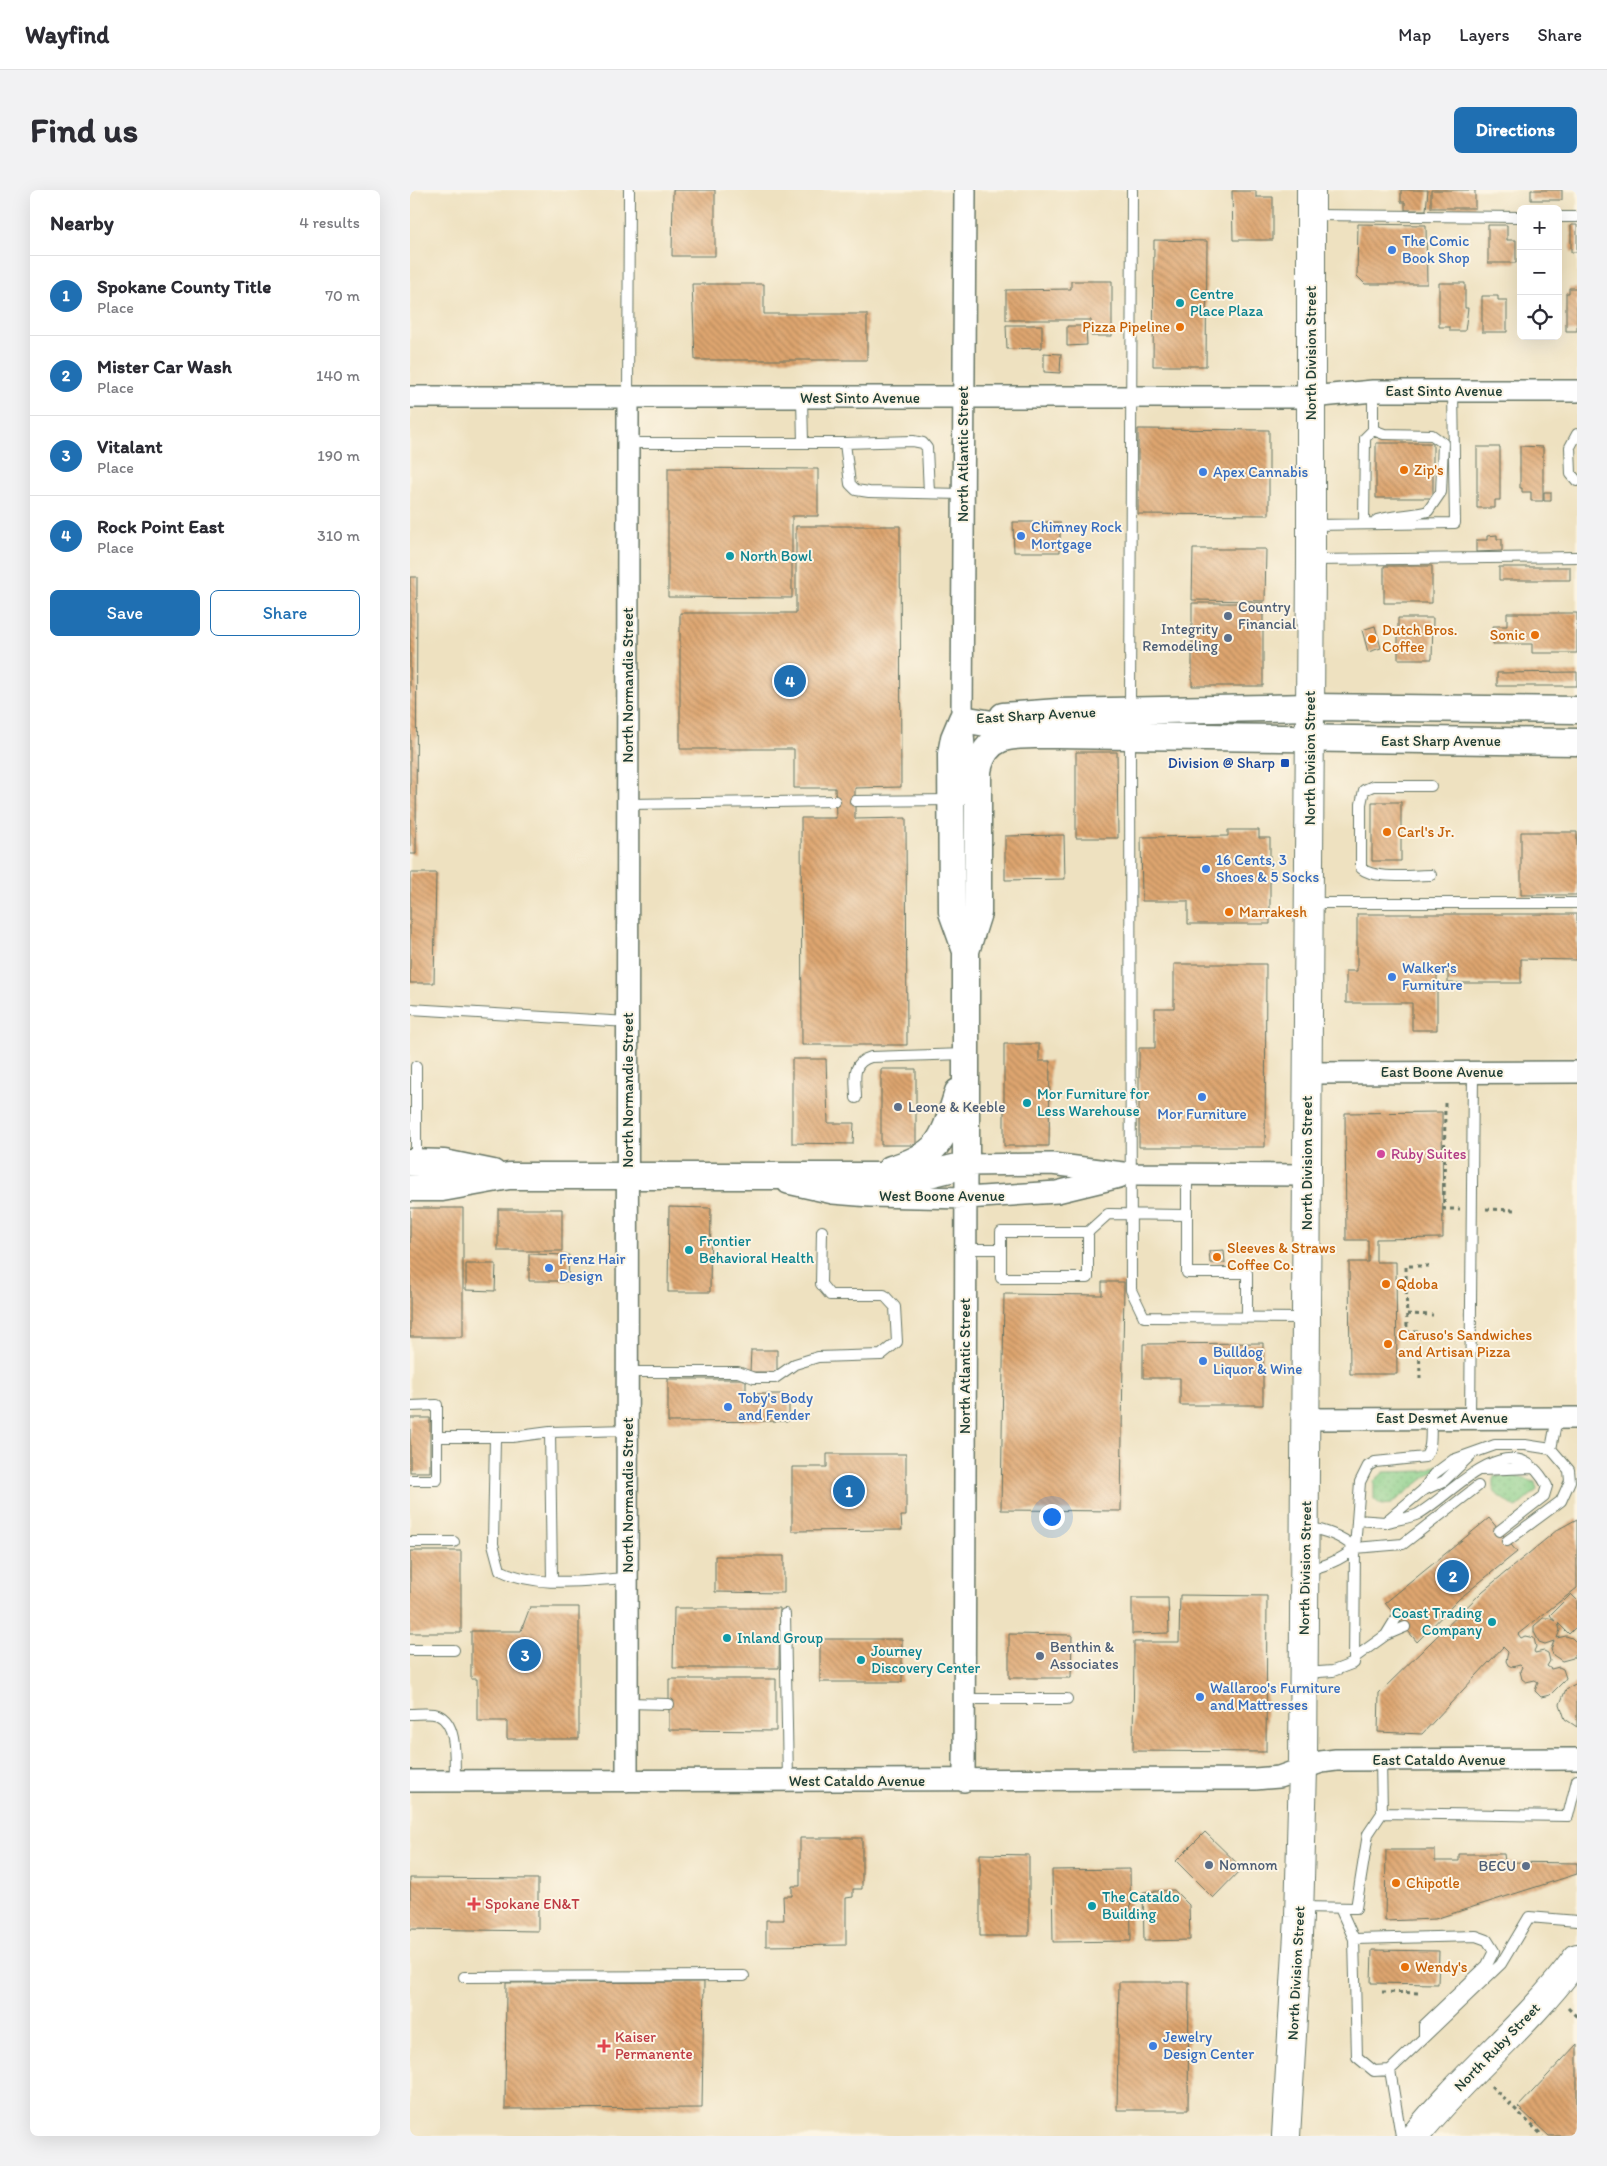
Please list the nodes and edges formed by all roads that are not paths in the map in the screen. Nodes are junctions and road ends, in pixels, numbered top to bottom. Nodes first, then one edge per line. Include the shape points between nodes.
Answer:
1 (629, 190) edge
2 (965, 190) edge
3 (1132, 190) edge
4 (1311, 202) edge
5 (1517, 217) edge
6 (1562, 217) edge
7 (1577, 217) edge
8 (1373, 391) junction
9 (1453, 391) junction
10 (1577, 391) edge
11 (410, 397) edge
12 (963, 397) junction
13 (1132, 397) junction
14 (1311, 397) junction
15 (628, 398) junction
16 (802, 398) junction
17 (1373, 430) junction
18 (1577, 434) edge
19 (803, 442) junction
20 (845, 442) junction
21 (628, 444) junction
22 (1577, 481) edge
23 (929, 493) junction
24 (963, 494) junction
25 (1364, 524) junction
26 (1311, 525) junction
27 (1577, 557) edge
28 (1311, 560) junction
29 (1310, 707) junction
30 (1130, 710) junction
31 (1577, 710) edge
32 (962, 719) junction
33 (1058, 735) junction
34 (1130, 736) junction
35 (1309, 740) junction
36 (1577, 742) edge
37 (1431, 786) dead end
38 (951, 800) junction
39 (835, 801) dead end
40 (855, 801) dead end
41 (628, 804) junction
42 (978, 814) junction
43 (1431, 875) dead end
44 (1309, 903) junction
45 (1577, 903) edge
46 (966, 951) junction
47 (410, 1009) edge
48 (628, 1022) junction
49 (966, 1062) junction
50 (416, 1066) dead end
51 (1473, 1072) junction
52 (1577, 1072) edge
53 (1308, 1073) junction
54 (856, 1098) dead end
55 (413, 1162) edge
56 (966, 1165) junction
57 (1131, 1174) junction
58 (1187, 1174) junction
59 (628, 1175) junction
60 (753, 1175) junction
61 (1308, 1175) junction
62 (509, 1176) junction
63 (868, 1176) junction
64 (410, 1188) edge
65 (966, 1198) junction
66 (1131, 1214) junction
67 (1187, 1214) junction
68 (822, 1231) dead end
69 (1088, 1232) junction
70 (966, 1248) junction
71 (1000, 1248) junction
72 (1247, 1318) junction
73 (1307, 1318) junction
74 (628, 1372) junction
75 (410, 1406) edge
76 (1430, 1418) junction
77 (1470, 1418) junction
78 (1567, 1418) edge
79 (1306, 1419) junction
80 (628, 1430) junction
81 (550, 1432) junction
82 (437, 1437) junction
83 (495, 1437) junction
84 (1552, 1449) junction
85 (410, 1480) edge
86 (1478, 1486) dead end
87 (1357, 1520) junction
88 (1385, 1522) junction
89 (1305, 1526) junction
90 (1499, 1531) dead end
91 (1507, 1541) dead end
92 (410, 1542) edge
93 (454, 1542) dead end
94 (1355, 1548) junction
95 (1305, 1571) junction
96 (628, 1578) junction
97 (552, 1581) junction
98 (785, 1614) dead end
99 (1397, 1617) dead end
100 (1405, 1627) dead end
101 (1386, 1635) junction
102 (410, 1650) edge
103 (454, 1650) dead end
104 (1354, 1658) junction
105 (1304, 1673) junction
106 (964, 1699) junction
107 (1067, 1699) dead end
108 (627, 1703) junction
109 (669, 1704) dead end
110 (410, 1714) edge
111 (1577, 1759) edge
112 (1381, 1760) junction
113 (1303, 1768) junction
114 (1577, 1780) edge
115 (410, 1781) edge
116 (455, 1781) junction
117 (627, 1781) junction
118 (788, 1781) junction
119 (964, 1781) junction
120 (1382, 1813) junction
121 (1300, 1907) junction
122 (1340, 1908) junction
123 (1577, 1921) edge
124 (1354, 1939) junction
125 (1577, 1958) edge
126 (744, 1976) dead end
127 (464, 1977) dead end
128 (1424, 2037) junction
129 (1390, 2070) junction
130 (1286, 2136) edge
131 (1401, 2136) edge
132 (1415, 2136) edge

1 - 15 lane
2 - 12 street, North Atlantic Street
3 - 13 lane
4 - 5 lane
4 - 14 main road, North Division Street
6 - 7 lane
8 - 9 street, East Sinto Avenue
8 - 14 street, East Sinto Avenue
8 - 17 lane
9 - 10 street, East Sinto Avenue
9 - 25 lane via 1455,523
11 - 15 street, West Sinto Avenue
12 - 13 street, West Sinto Avenue
12 - 16 street, West Sinto Avenue
12 - 24 street, North Atlantic Street
13 - 14 street, West Sinto Avenue
13 - 30 lane
14 - 26 main road, North Division Street
15 - 16 street, West Sinto Avenue
15 - 21 street, North Normandie Street
16 - 19 lane
17 - 25 lane via 1365,438
17 - 25 lane via 1384,434 1432,435 1438,438 1443,443 1442,492 1428,511
18 - 22 lane via 1570,447 1571,474
19 - 20 lane
19 - 21 lane
20 - 23 lane via 850,484 856,490
20 - 23 lane via 923,442 927,448
21 - 41 street, North Normandie Street
23 - 24 lane
24 - 32 street, North Atlantic Street
25 - 26 lane
26 - 28 main road, North Division Street
27 - 28 lane
28 - 29 main road, North Division Street
29 - 30 street, East Sharp Avenue
29 - 31 street, East Sharp Avenue
29 - 35 main road, North Division Street
30 - 32 street, East Sharp Avenue
32 - 33 street, East Sharp Avenue
32 - 38 street, North Atlantic Street via 951,754
32 - 42 street, North Atlantic Street via 966,776
33 - 34 street, East Sharp Avenue
33 - 42 street via 997,739 988,746 980,757
34 - 35 street, East Sharp Avenue
34 - 57 lane
35 - 36 street, East Sharp Avenue
35 - 44 main road, North Division Street
37 - 43 lane via 1373,786 1364,790 1361,804 1361,868 1376,875
38 - 40 lane
38 - 46 street, North Atlantic Street via 952,912
39 - 41 lane
41 - 48 street, North Normandie Street
42 - 46 street, North Atlantic Street via 978,913
44 - 45 lane
44 - 53 main road, North Division Street
46 - 49 street, North Atlantic Street
47 - 48 lane
48 - 59 street, North Normandie Street
49 - 54 lane via 871,1057 857,1066
49 - 56 street, North Atlantic Street
49 - 63 street via 942,1138 932,1152 911,1163
50 - 55 lane
51 - 52 street, East Boone Avenue
51 - 53 street, East Boone Avenue
51 - 77 lane
53 - 61 main road, North Division Street
55 - 62 street, West Boone Avenue via 444,1163
56 - 57 street, West Boone Avenue via 1052,1164
56 - 63 street, West Boone Avenue via 929,1174
56 - 65 street, North Atlantic Street
57 - 58 street, West Boone Avenue
57 - 65 street, West Boone Avenue via 1057,1192
57 - 66 lane
58 - 61 street, West Boone Avenue
58 - 67 lane
59 - 60 street, West Boone Avenue
59 - 62 street, West Boone Avenue
59 - 74 street, North Normandie Street
60 - 63 street, West Boone Avenue
60 - 65 street, West Boone Avenue via 833,1193
61 - 73 main road, North Division Street
62 - 64 street, West Boone Avenue via 442,1188
65 - 70 street, North Atlantic Street
66 - 67 lane
66 - 69 lane via 1108,1214
66 - 72 lane via 1131,1290 1144,1318
67 - 72 lane via 1187,1273 1247,1273
68 - 74 lane via 821,1284 830,1295 884,1295 895,1308 897,1342 881,1355 818,1357 795,1364 775,1378 754,1378 738,1372
69 - 71 lane via 1000,1232
69 - 71 lane via 1088,1278 1000,1278
70 - 71 lane
70 - 106 street, North Atlantic Street
72 - 73 lane
73 - 79 main road, North Division Street
74 - 80 street, North Normandie Street
75 - 82 lane via 437,1405
76 - 77 street, East Desmet Avenue
76 - 79 street, East Desmet Avenue
76 - 87 lane via 1430,1446 1425,1457 1375,1462 1368,1466 1360,1482
77 - 78 street, East Desmet Avenue
78 - 84 lane
79 - 89 main road, North Division Street
80 - 81 lane
80 - 96 street, North Normandie Street
81 - 83 lane
81 - 97 lane
82 - 83 lane
82 - 85 lane via 437,1480
83 - 97 lane via 493,1544 500,1570 514,1578
84 - 88 lane via 1495,1445 1453,1460
84 - 91 lane via 1569,1470 1570,1481 1561,1500
86 - 94 lane via 1403,1544
87 - 88 lane
87 - 94 lane
88 - 90 lane via 1417,1515 1477,1470 1498,1460 1518,1459 1540,1473 1548,1486 1544,1496
89 - 94 lane via 1344,1538
89 - 95 main road, North Division Street
92 - 93 lane
94 - 95 lane via 1344,1558
94 - 104 lane
95 - 105 main road, North Division Street
96 - 97 lane
96 - 108 street, North Normandie Street
98 - 118 lane
99 - 101 lane
100 - 101 lane
101 - 104 lane
102 - 103 lane
104 - 105 lane via 1352,1665 1335,1671
105 - 113 main road, North Division Street
106 - 107 lane
106 - 119 street, North Atlantic Street
108 - 109 lane
108 - 117 street, North Normandie Street
110 - 116 lane via 436,1714 448,1725 453,1735
111 - 112 street, East Cataldo Avenue
112 - 113 street, East Cataldo Avenue via 1336,1760
112 - 120 lane
113 - 119 street, West Cataldo Avenue via 1279,1777 1255,1779
113 - 121 main road, North Division Street
114 - 120 lane via 1568,1816
115 - 116 street, West Cataldo Avenue
116 - 117 street, West Cataldo Avenue
117 - 118 street, West Cataldo Avenue
118 - 119 street, West Cataldo Avenue
120 - 122 lane via 1368,1834 1356,1908
121 - 122 lane
121 - 130 main road, North Division Street
122 - 124 lane
123 - 128 lane via 1529,1917 1501,1964
124 - 128 lane via 1476,1936 1487,1940 1494,1951 1487,1965 1424,2026
124 - 129 lane via 1357,2057 1374,2071
125 - 132 main road, North Ruby Street via 1559,1984 1459,2085
126 - 127 lane
128 - 129 lane
129 - 131 lane

